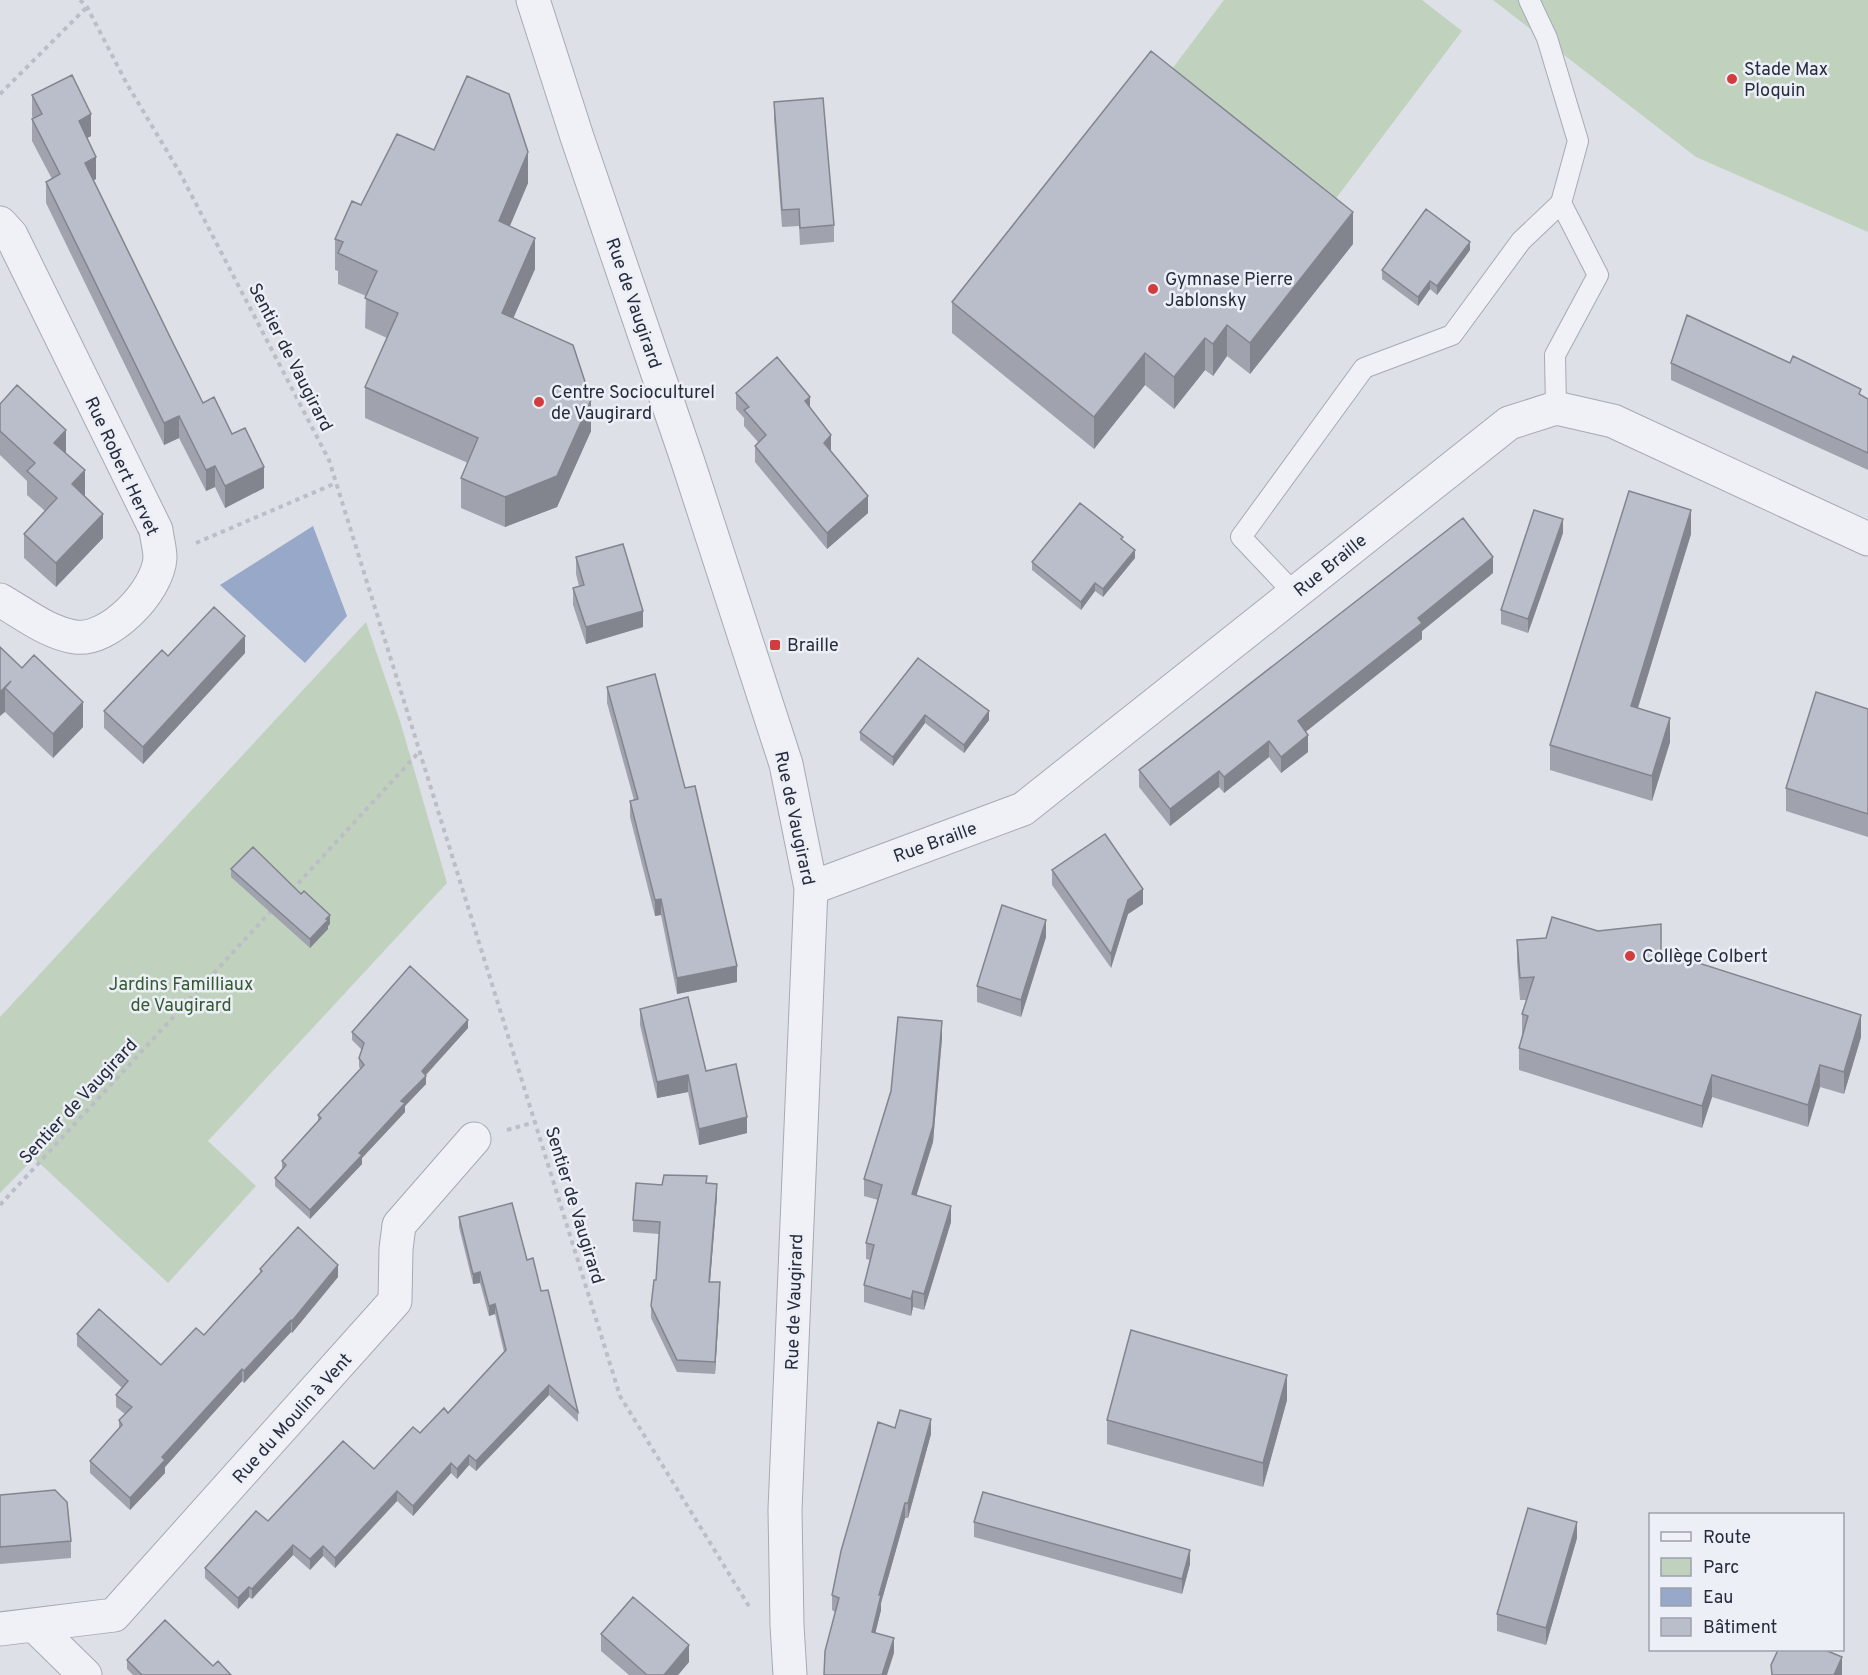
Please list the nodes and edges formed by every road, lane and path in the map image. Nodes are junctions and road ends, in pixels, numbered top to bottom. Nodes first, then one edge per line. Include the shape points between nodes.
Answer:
1 (80, 0) edge
2 (533, 0) edge
3 (1529, 0) edge
4 (87, 7) junction
5 (0, 94) edge
6 (1561, 203) junction
7 (0, 224) edge
8 (1556, 408) junction
9 (336, 483) junction
10 (1868, 539) edge
11 (160, 558) junction
12 (1294, 593) junction
13 (0, 600) edge
14 (420, 752) junction
15 (811, 888) junction
16 (290, 891) edge
17 (274, 909) edge
18 (474, 1139) dead end
19 (0, 1205) edge
20 (755, 1617) dead end
21 (34, 1625) junction
22 (0, 1629) edge
23 (86, 1675) edge
24 (790, 1675) edge

1 - 4 path, Sentier de Vaugirard
2 - 15 street, Rue de Vaugirard via 786,764
3 - 6 lane via 1546,38 1578,141
4 - 5 path
4 - 9 path, Sentier de Vaugirard via 219,247 329,460
6 - 8 lane via 1598,275 1555,355
6 - 12 lane via 1521,241 1452,335 1364,368 1241,537
7 - 11 street, Rue Robert Hervet via 11,235 156,530
8 - 10 street via 1613,421
8 - 12 street, Rue Braille via 1509,423
9 - 11 path
9 - 14 path, Sentier de Vaugirard
11 - 13 street, Rue Robert Hervet via 145,595 109,629 96,635 77,638 58,633
12 - 15 street, Rue Braille via 1023,809
14 - 16 path
14 - 20 path, Sentier de Vaugirard via 620,1396
15 - 24 street, Rue de Vaugirard via 785,1510
17 - 19 path, Sentier de Vaugirard
18 - 21 street, Rue du Moulin à Vent via 399,1225 395,1301 114,1615
21 - 22 street, Rue du Moulin à Vent
21 - 23 street

